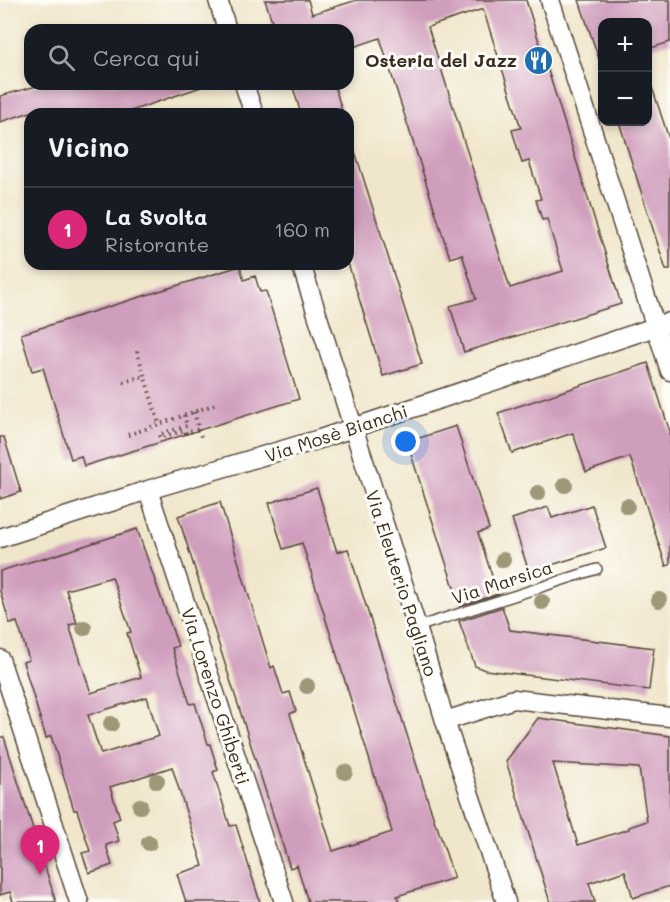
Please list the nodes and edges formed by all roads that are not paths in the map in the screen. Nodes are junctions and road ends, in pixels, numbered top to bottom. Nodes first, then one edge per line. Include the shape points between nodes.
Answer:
1 (218, 0) edge
2 (550, 0) edge
3 (225, 24) edge
4 (246, 90) edge
5 (252, 108) edge
6 (303, 270) edge
7 (663, 324) edge
8 (670, 370) edge
9 (352, 428) junction
10 (148, 490) junction
11 (0, 538) edge
12 (597, 569) dead end
13 (417, 627) junction
14 (0, 659) edge
15 (670, 717) edge
16 (445, 721) junction
17 (79, 902) edge
18 (284, 902) edge
19 (506, 902) edge

1 - 3 street
2 - 7 street
4 - 5 street
6 - 9 street, Via Eleuterio Pagliano
7 - 8 street
7 - 9 street, Via Mosè Bianchi
9 - 10 street, Via Mosè Bianchi
9 - 13 street, Via Eleuterio Pagliano
10 - 11 street, Via Mosè Bianchi
10 - 18 street, Via Lorenzo Ghiberti
12 - 13 lane, Via Marsica
13 - 16 street, Via Eleuterio Pagliano
14 - 17 street
15 - 16 street via 514,699
16 - 19 street, Via Eleuterio Pagliano

